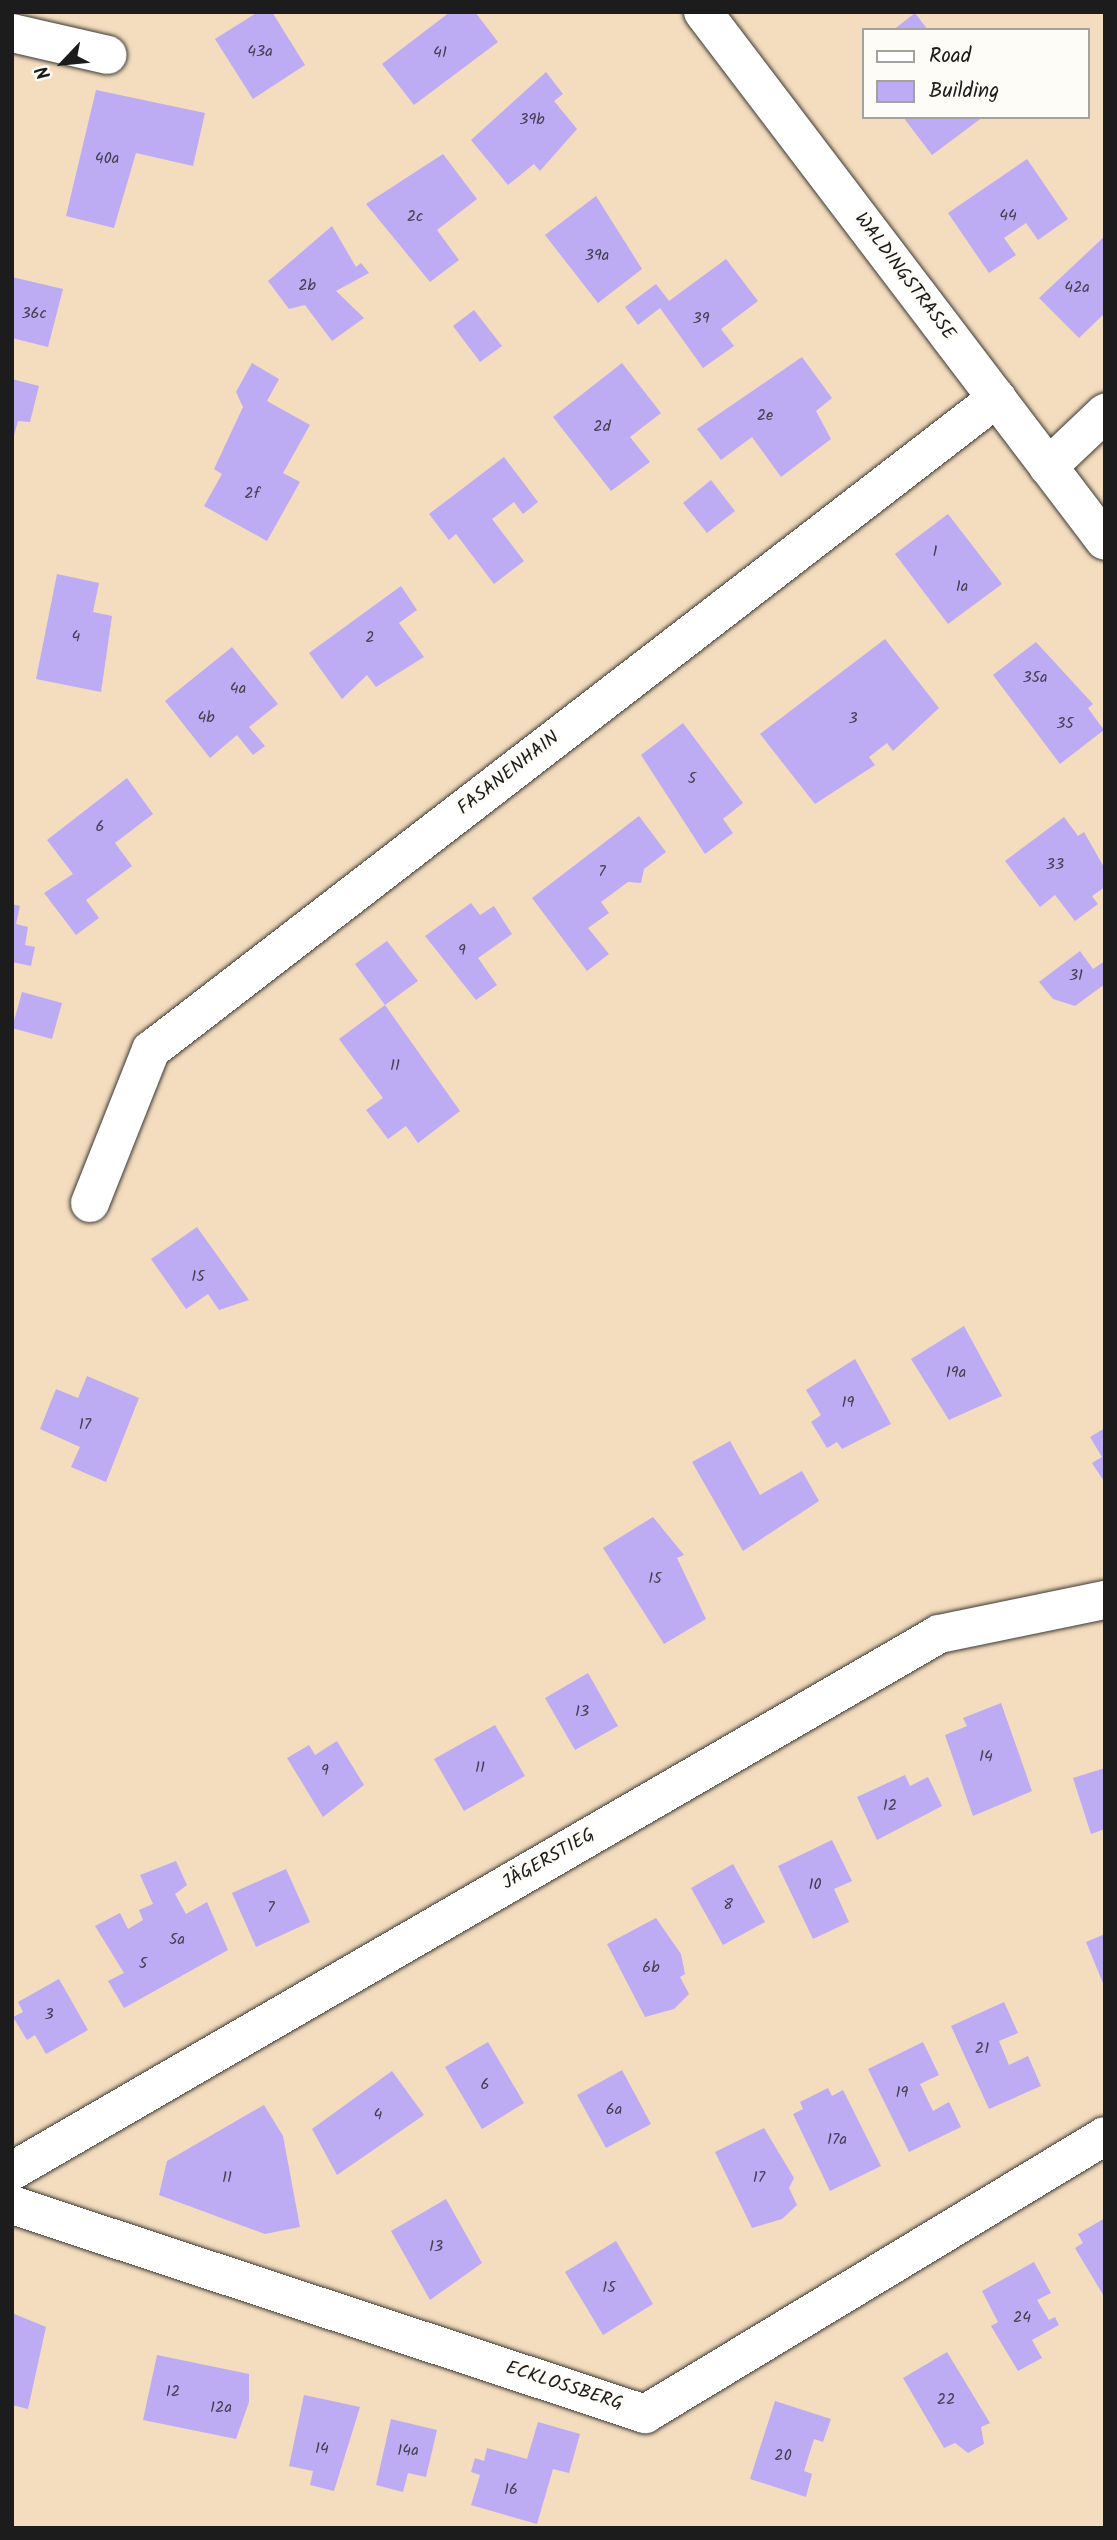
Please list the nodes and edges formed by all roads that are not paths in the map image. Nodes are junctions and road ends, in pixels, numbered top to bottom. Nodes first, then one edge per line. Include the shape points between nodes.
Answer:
1 (704, 12) edge
2 (12, 33) edge
3 (107, 55) dead end
4 (996, 398) junction
5 (1105, 413) edge
6 (1048, 467) junction
7 (1105, 541) edge
8 (90, 1203) dead end
9 (1105, 1600) edge
10 (1105, 2136) edge
11 (12, 2171) edge
12 (12, 2205) edge

1 - 4 street, WALDINGSTRASSE
2 - 3 street
4 - 6 street, WALDINGSTRASSE
4 - 8 street, FASANENHAIN via 151,1050
5 - 6 street
6 - 7 street, WALDINGSTRASSE
9 - 11 street, JÄGERSTIEG via 939,1634
10 - 12 street, ECKLOSSBERG via 645,2414

